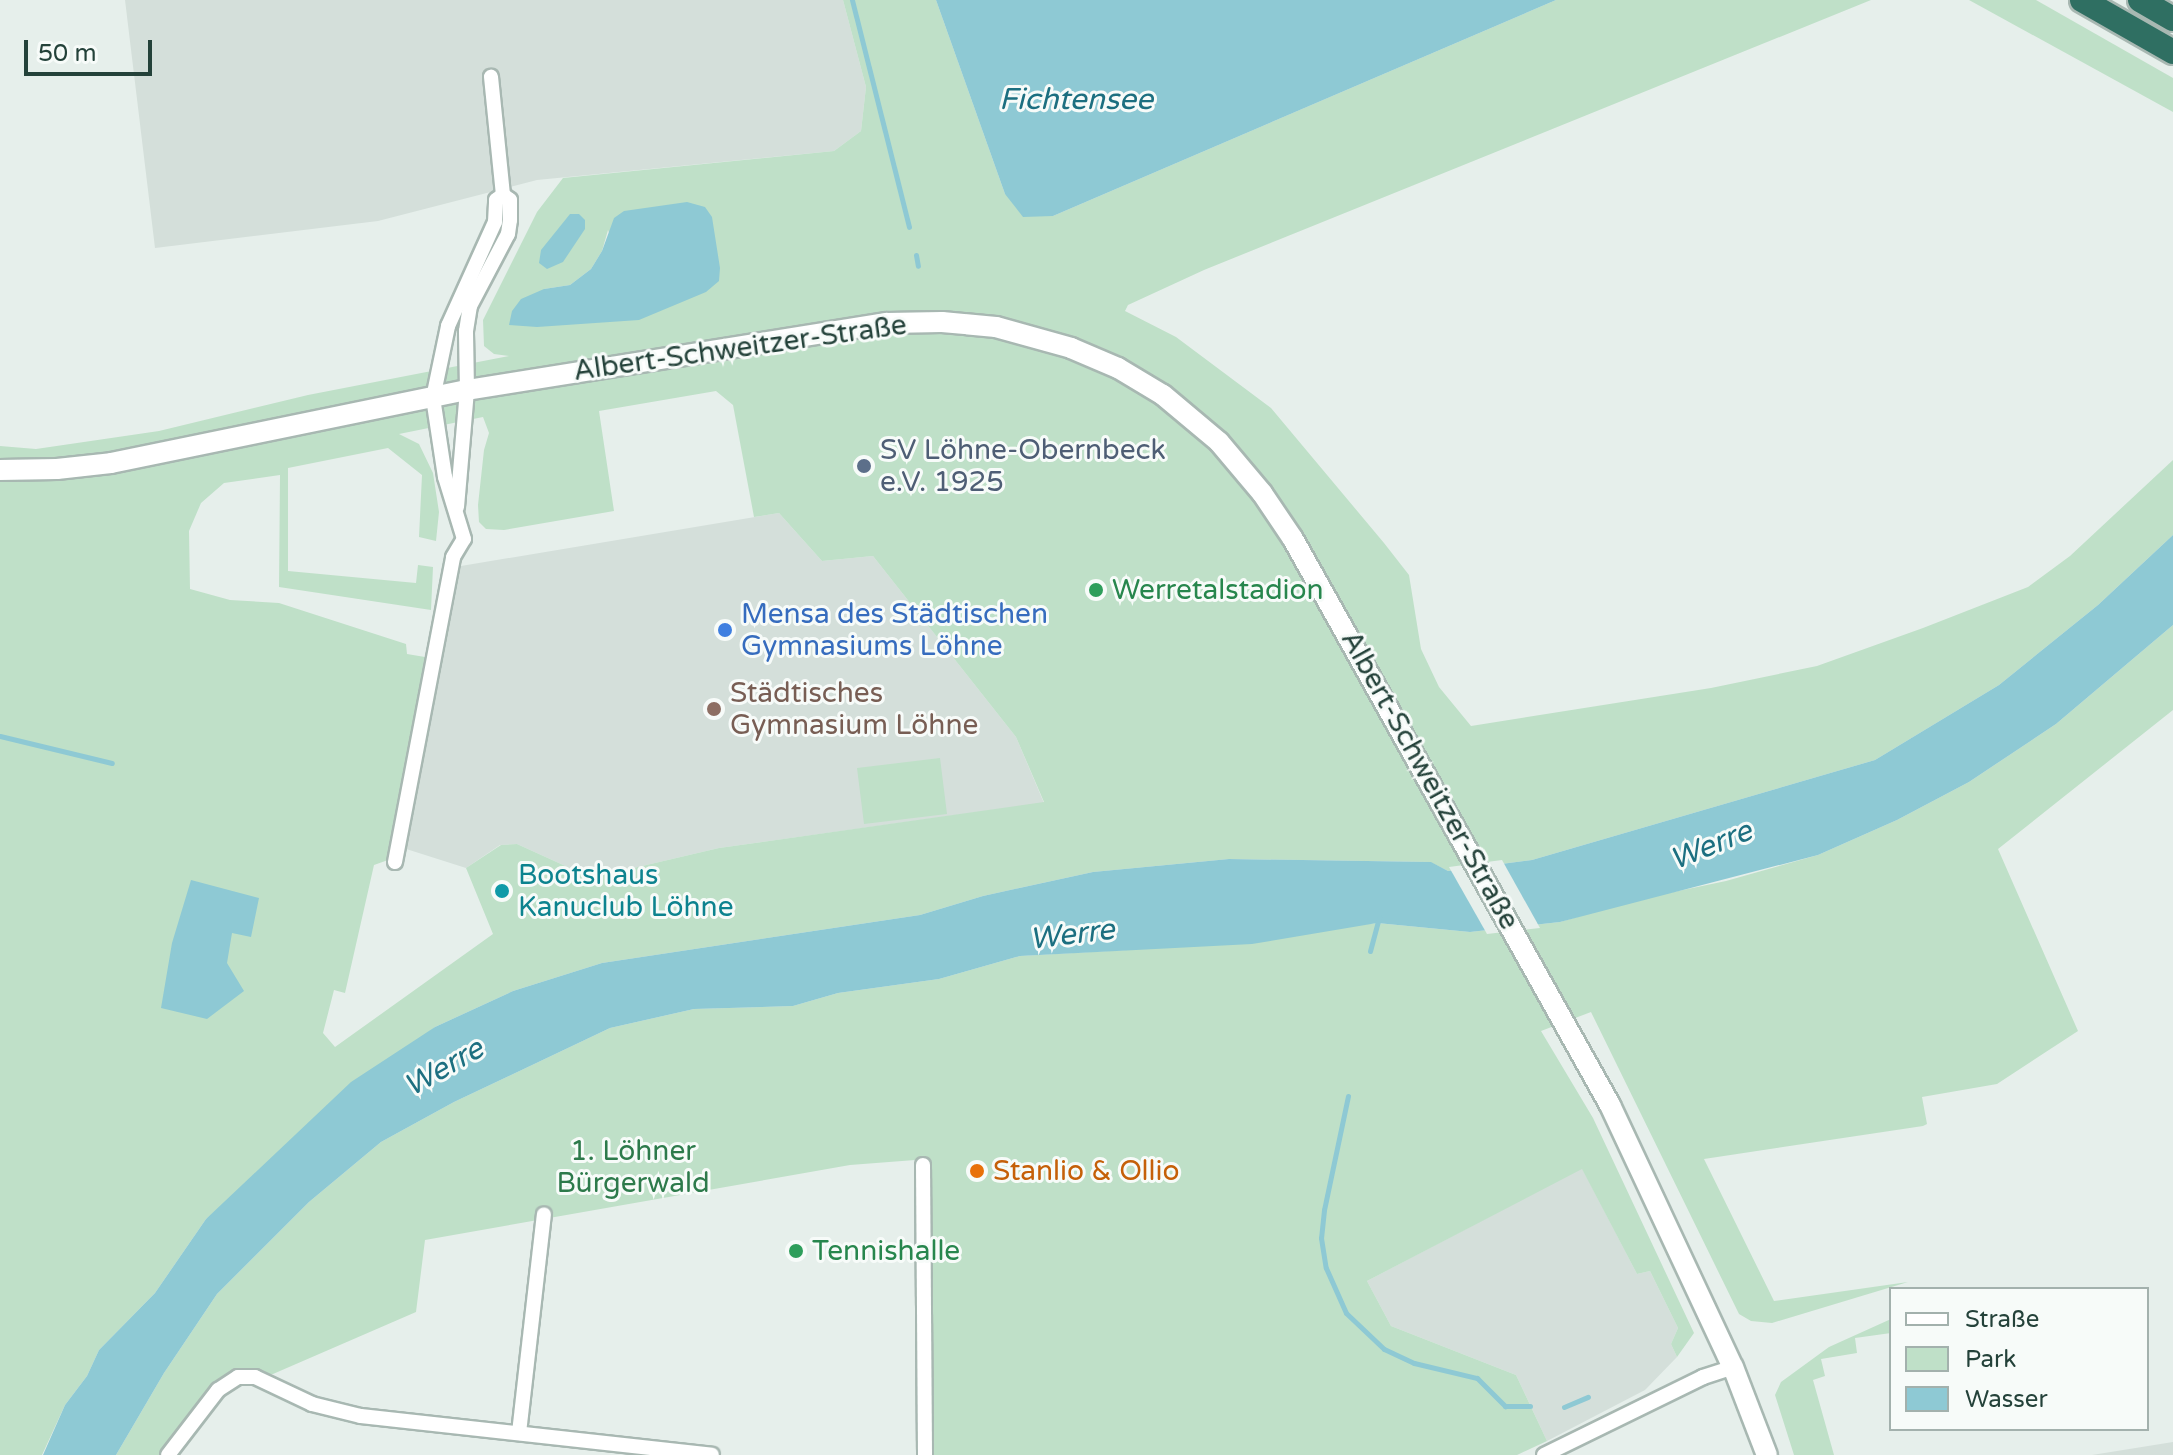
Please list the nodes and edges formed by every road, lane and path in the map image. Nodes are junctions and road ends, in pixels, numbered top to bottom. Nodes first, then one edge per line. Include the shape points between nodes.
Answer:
1 (2082, 0) edge
2 (2140, 0) edge
3 (2173, 19) edge
4 (2173, 52) edge
5 (491, 77) dead end
6 (503, 195) junction
7 (467, 390) junction
8 (433, 398) junction
9 (0, 470) edge
10 (456, 523) junction
11 (395, 862) dead end
12 (923, 1165) dead end
13 (544, 1214) dead end
14 (1733, 1367) junction
15 (519, 1433) junction
16 (646, 1452) edge
17 (168, 1455) edge
18 (712, 1455) edge
19 (925, 1455) edge
20 (1544, 1455) edge
21 (1767, 1455) edge

1 - 4 highway
2 - 3 highway
5 - 6 street
6 - 7 street via 510,200 508,234 470,306
6 - 8 street via 496,200 495,222 448,326
7 - 8 main road, Albert-Schweitzer-Straße
7 - 10 street
7 - 14 main road, Albert-Schweitzer-Straße via 887,323 970,324 1023,334 1118,368 1163,395 1201,426 1262,493 1335,609 1653,1190
8 - 9 main road, Albert-Schweitzer-Straße via 111,463
8 - 10 street
10 - 11 street via 464,539 453,557
12 - 19 street
13 - 15 street
14 - 20 street
14 - 21 main road, Albert-Schweitzer-Straße
15 - 16 street
15 - 17 street via 361,1416 312,1404 255,1377 238,1377 218,1390
16 - 18 street

